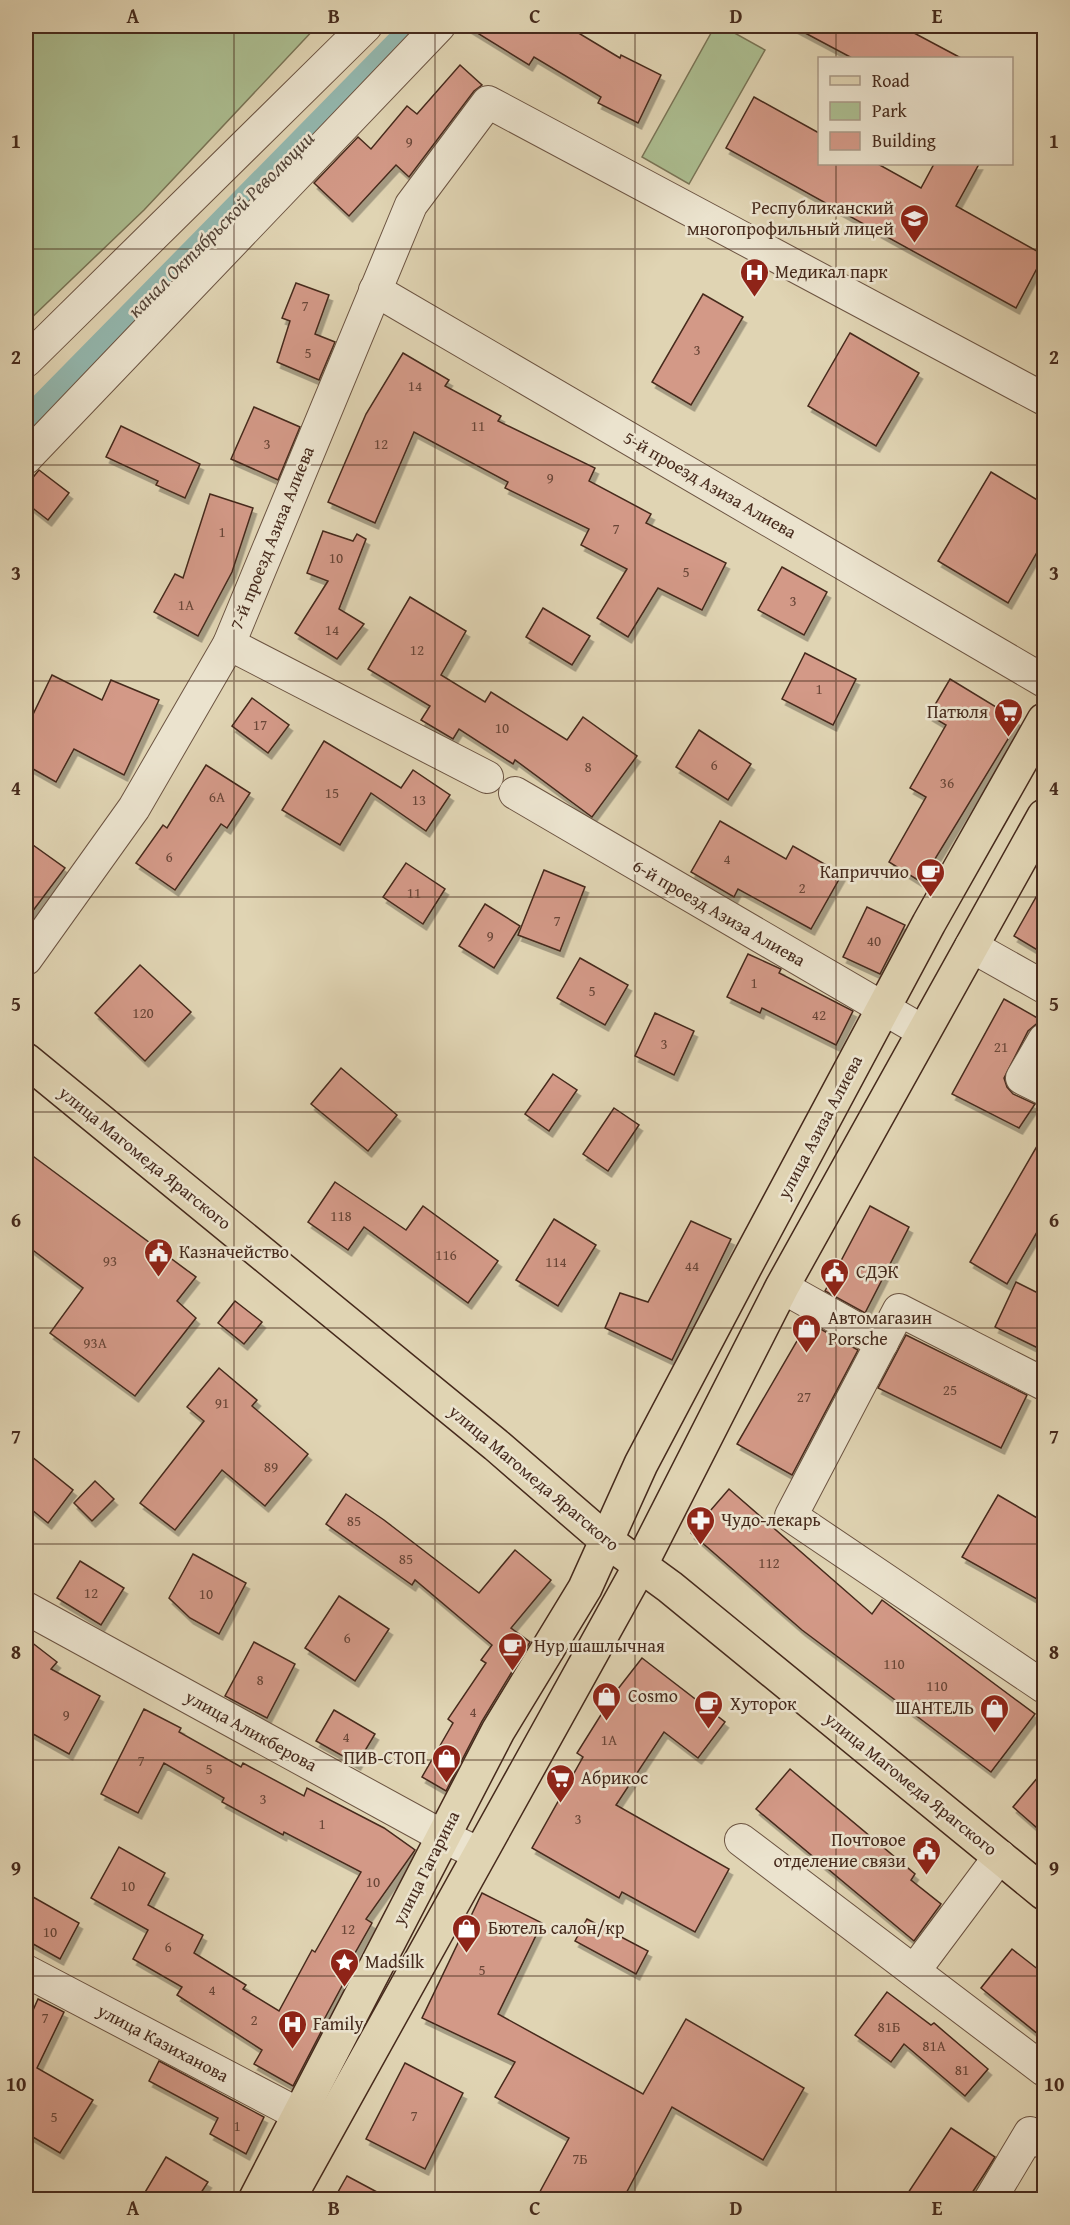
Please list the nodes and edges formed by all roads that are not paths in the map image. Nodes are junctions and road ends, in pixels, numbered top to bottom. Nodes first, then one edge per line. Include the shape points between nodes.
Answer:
1 (366, 26) edge
2 (440, 26) edge
3 (375, 290) junction
4 (26, 361) edge
5 (1044, 399) edge
6 (26, 458) edge
7 (229, 644) junction
8 (1044, 681) edge
9 (1044, 720) edge
10 (487, 777) dead end
11 (515, 793) dead end
12 (1044, 816) edge
13 (971, 946) junction
14 (26, 959) edge
15 (1044, 987) edge
16 (884, 1010) junction
17 (924, 1032) junction
18 (1044, 1040) edge
19 (26, 1060) edge
20 (1044, 1089) edge
21 (782, 1287) junction
22 (882, 1343) junction
23 (1044, 1384) edge
24 (607, 1541) junction
25 (640, 1566) junction
26 (26, 1608) edge
27 (1044, 1687) edge
28 (444, 1837) junction
29 (741, 1840) dead end
30 (478, 1853) junction
31 (1000, 1856) junction
32 (1044, 1893) edge
33 (26, 1971) edge
34 (914, 1971) junction
35 (1044, 2070) edge
36 (300, 2115) junction
37 (1040, 2130) edge
38 (255, 2199) edge
39 (288, 2199) edge
40 (990, 2199) edge

1 - 4 street
2 - 6 street
3 - 5 street, 7-й проезд Азиза Алиева via 411,205 489,102
3 - 7 street, 7-й проезд Азиза Алиева
3 - 8 street, 5-й проезд Азиза Алиева
7 - 10 street
7 - 14 street, 7-й проезд Азиза Алиева via 134,808
9 - 16 main road, улица Азиза Алиева
11 - 16 street, 6-й проезд Азиза Алиева
12 - 13 main road
13 - 15 street
13 - 17 main road
16 - 17 street, 6-й проезд Азиза Алиева
16 - 24 main road, улица Азиза Алиева via 641,1464
17 - 21 main road
18 - 20 street via 1022,1078
19 - 24 main road, улица Магомеда Ярагского
21 - 22 street
21 - 25 main road
22 - 23 street via 899,1310
22 - 27 street via 791,1516
24 - 25 main road, улица Магомеда Ярагского
24 - 28 main road, улица Гагарина via 585,1588 498,1731
25 - 30 main road, улица Гагарина
25 - 31 main road, улица Магомеда Ярагского
26 - 28 street, улица Аликберова
28 - 30 street, улица Аликберова
28 - 36 main road, улица Гагарина
29 - 34 street
30 - 39 main road, улица Гагарина
31 - 32 main road, улица Магомеда Ярагского
31 - 34 street
33 - 36 street, улица Казиханова
34 - 35 street
36 - 38 main road, улица Гагарина
37 - 40 street

